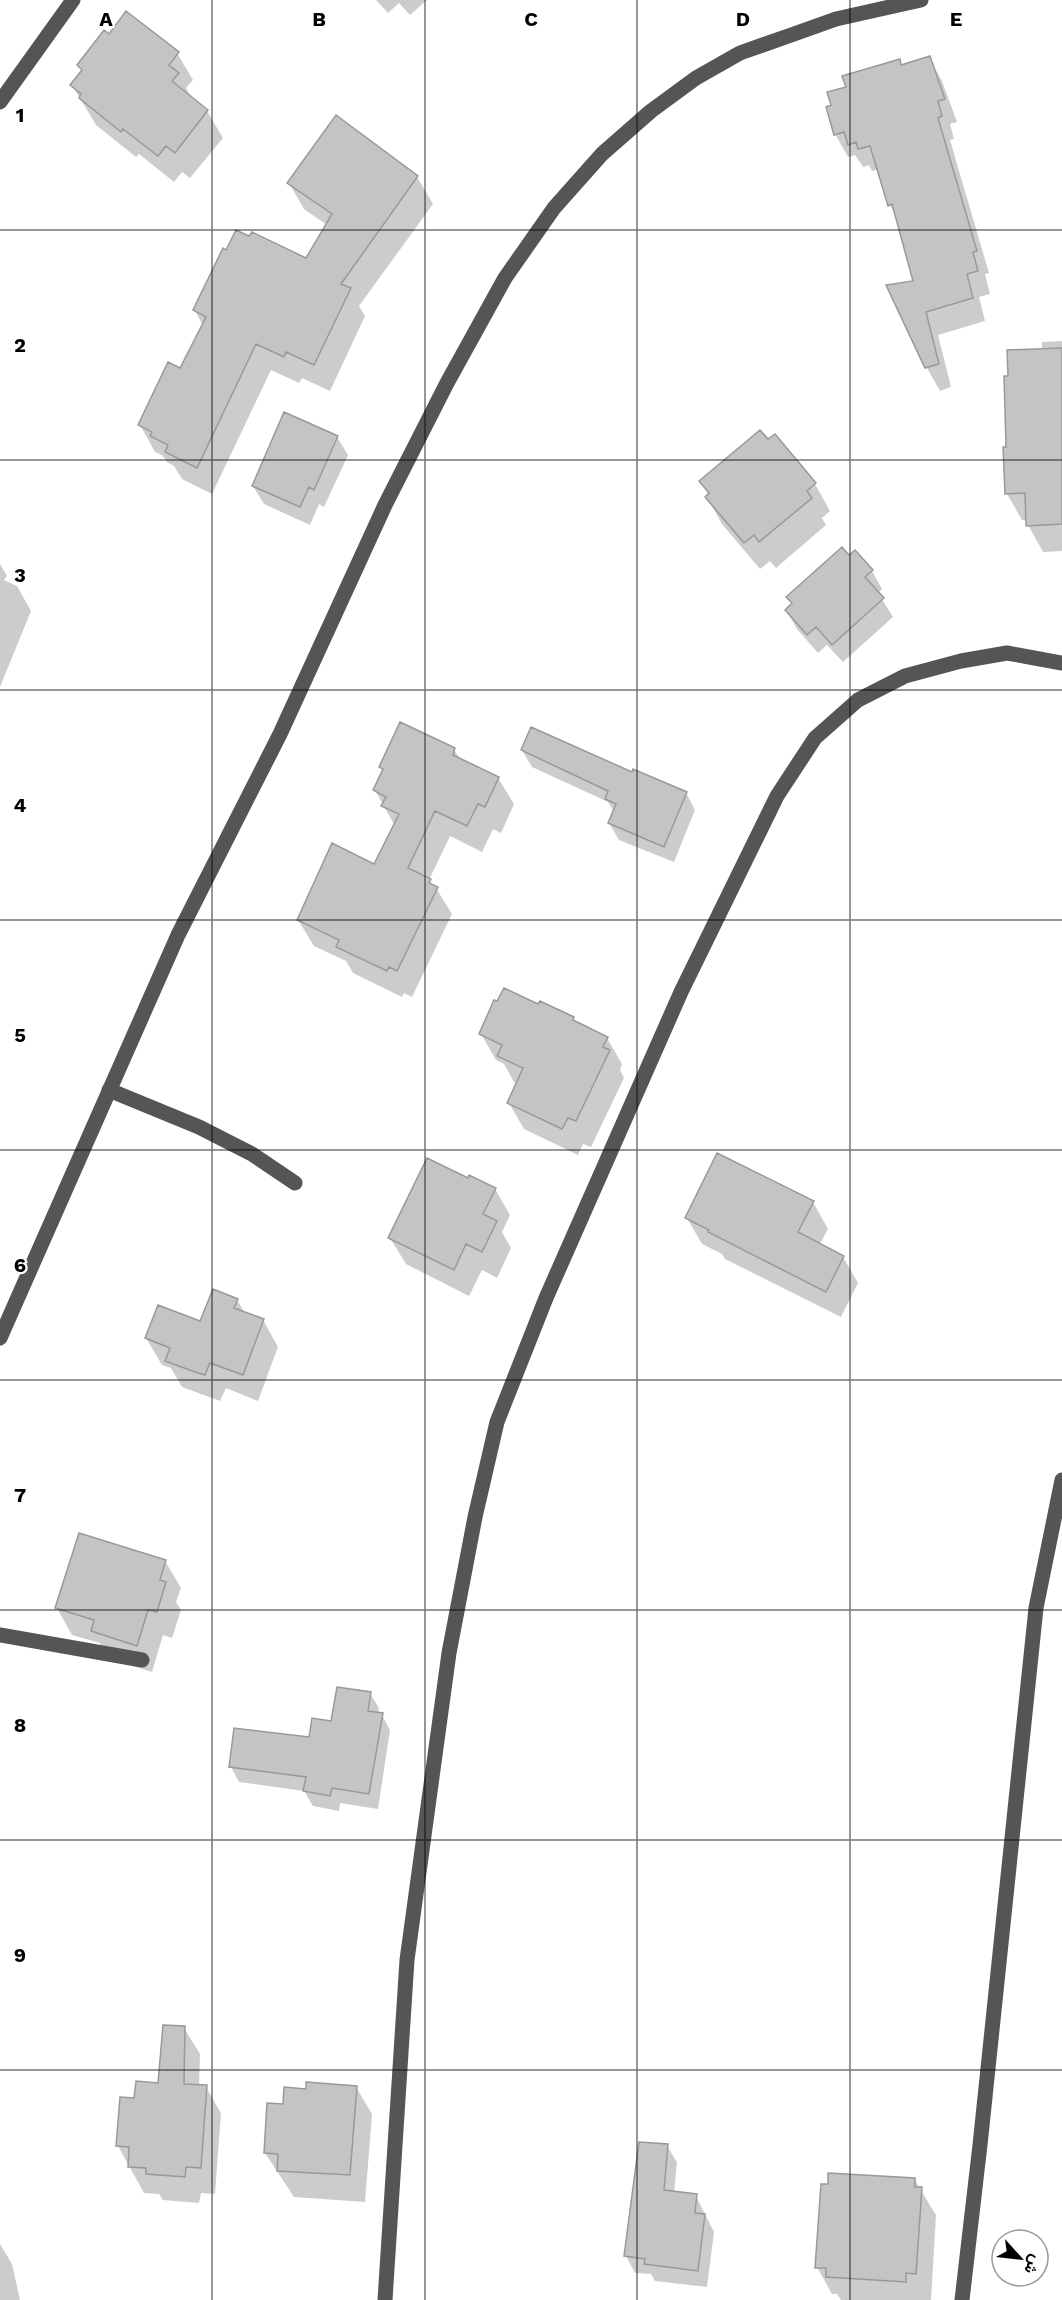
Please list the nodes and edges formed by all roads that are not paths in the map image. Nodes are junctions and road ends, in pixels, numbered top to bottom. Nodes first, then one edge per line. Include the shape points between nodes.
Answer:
1 (73, 0) edge
2 (921, 0) edge
3 (0, 102) edge
4 (1062, 663) edge
5 (109, 1089) junction
6 (295, 1183) dead end
7 (0, 1338) edge
8 (1062, 1480) edge
9 (0, 1635) edge
10 (142, 1660) dead end
11 (385, 2300) edge
12 (962, 2300) edge

1 - 3 street
2 - 5 street via 836,19 740,53 713,68 651,111 602,154 554,208 505,278 385,505 280,734 178,935
4 - 11 street via 1007,653 905,676 858,700 815,738 777,796 681,992 546,1298 497,1422 449,1653 407,1960
5 - 6 street via 199,1127 252,1154
5 - 7 street
8 - 12 street via 1036,1608
9 - 10 street

